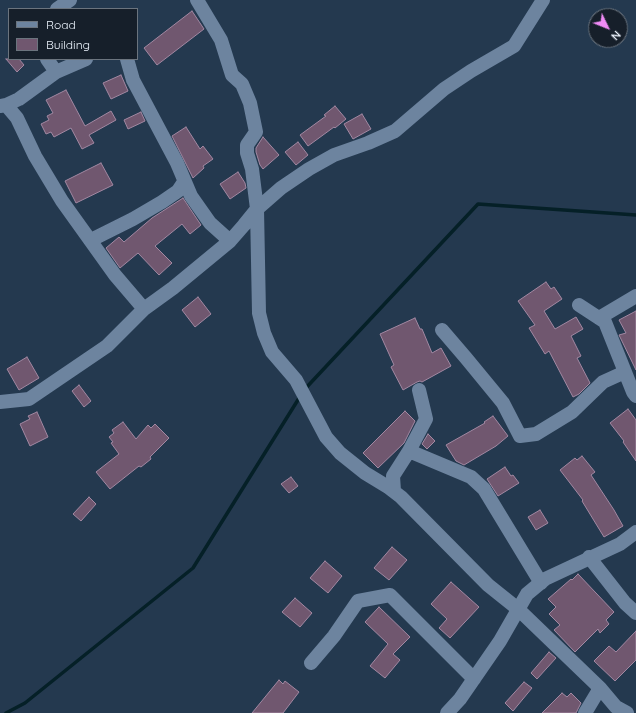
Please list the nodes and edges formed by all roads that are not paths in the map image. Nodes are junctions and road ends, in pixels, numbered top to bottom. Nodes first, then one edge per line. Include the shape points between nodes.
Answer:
1 (70, 0) edge
2 (197, 0) edge
3 (542, 0) edge
4 (58, 8) edge
5 (48, 60) edge
6 (84, 60) edge
7 (127, 60) edge
8 (56, 72) junction
9 (3, 106) edge
10 (184, 182) junction
11 (257, 209) junction
12 (90, 240) junction
13 (230, 241) junction
14 (636, 296) edge
15 (580, 305) dead end
16 (144, 309) junction
17 (599, 318) junction
18 (442, 330) dead end
19 (625, 372) junction
20 (419, 390) dead end
21 (636, 396) edge
22 (0, 402) edge
23 (408, 451) junction
24 (394, 491) junction
25 (636, 532) edge
26 (589, 558) junction
27 (541, 582) junction
28 (518, 609) junction
29 (636, 613) edge
30 (310, 663) dead end
31 (474, 679) junction
32 (600, 688) junction
33 (448, 713) edge
34 (585, 713) edge
35 (627, 713) edge

1 - 4 street
2 - 11 street via 221,40 232,75 242,84 250,103 256,132 247,145 247,153 252,169
3 - 11 street via 514,46 444,89 395,131 334,155 309,169 281,188
5 - 8 street
6 - 8 street
7 - 10 street via 133,80
8 - 9 street via 19,99
9 - 12 street via 17,118 35,156 62,201
10 - 12 street via 178,191 162,202
10 - 13 street via 210,223
11 - 13 street
11 - 24 street via 259,313 272,352 296,380 326,437 340,453
12 - 16 street
13 - 16 street
14 - 17 street
15 - 17 street
16 - 22 street via 107,346 29,399
17 - 19 street via 605,322
18 - 19 street via 502,403 520,436 536,434 572,412 602,382
19 - 21 street
20 - 23 street via 426,419
23 - 24 street via 393,476
23 - 27 street via 471,477 484,489
24 - 28 street via 488,585
25 - 26 street via 620,544
26 - 27 street
26 - 29 street
27 - 28 street via 527,594
28 - 31 street
28 - 32 street
30 - 31 street via 334,636 358,601 390,595
31 - 33 street
32 - 34 street
32 - 35 street via 616,707

